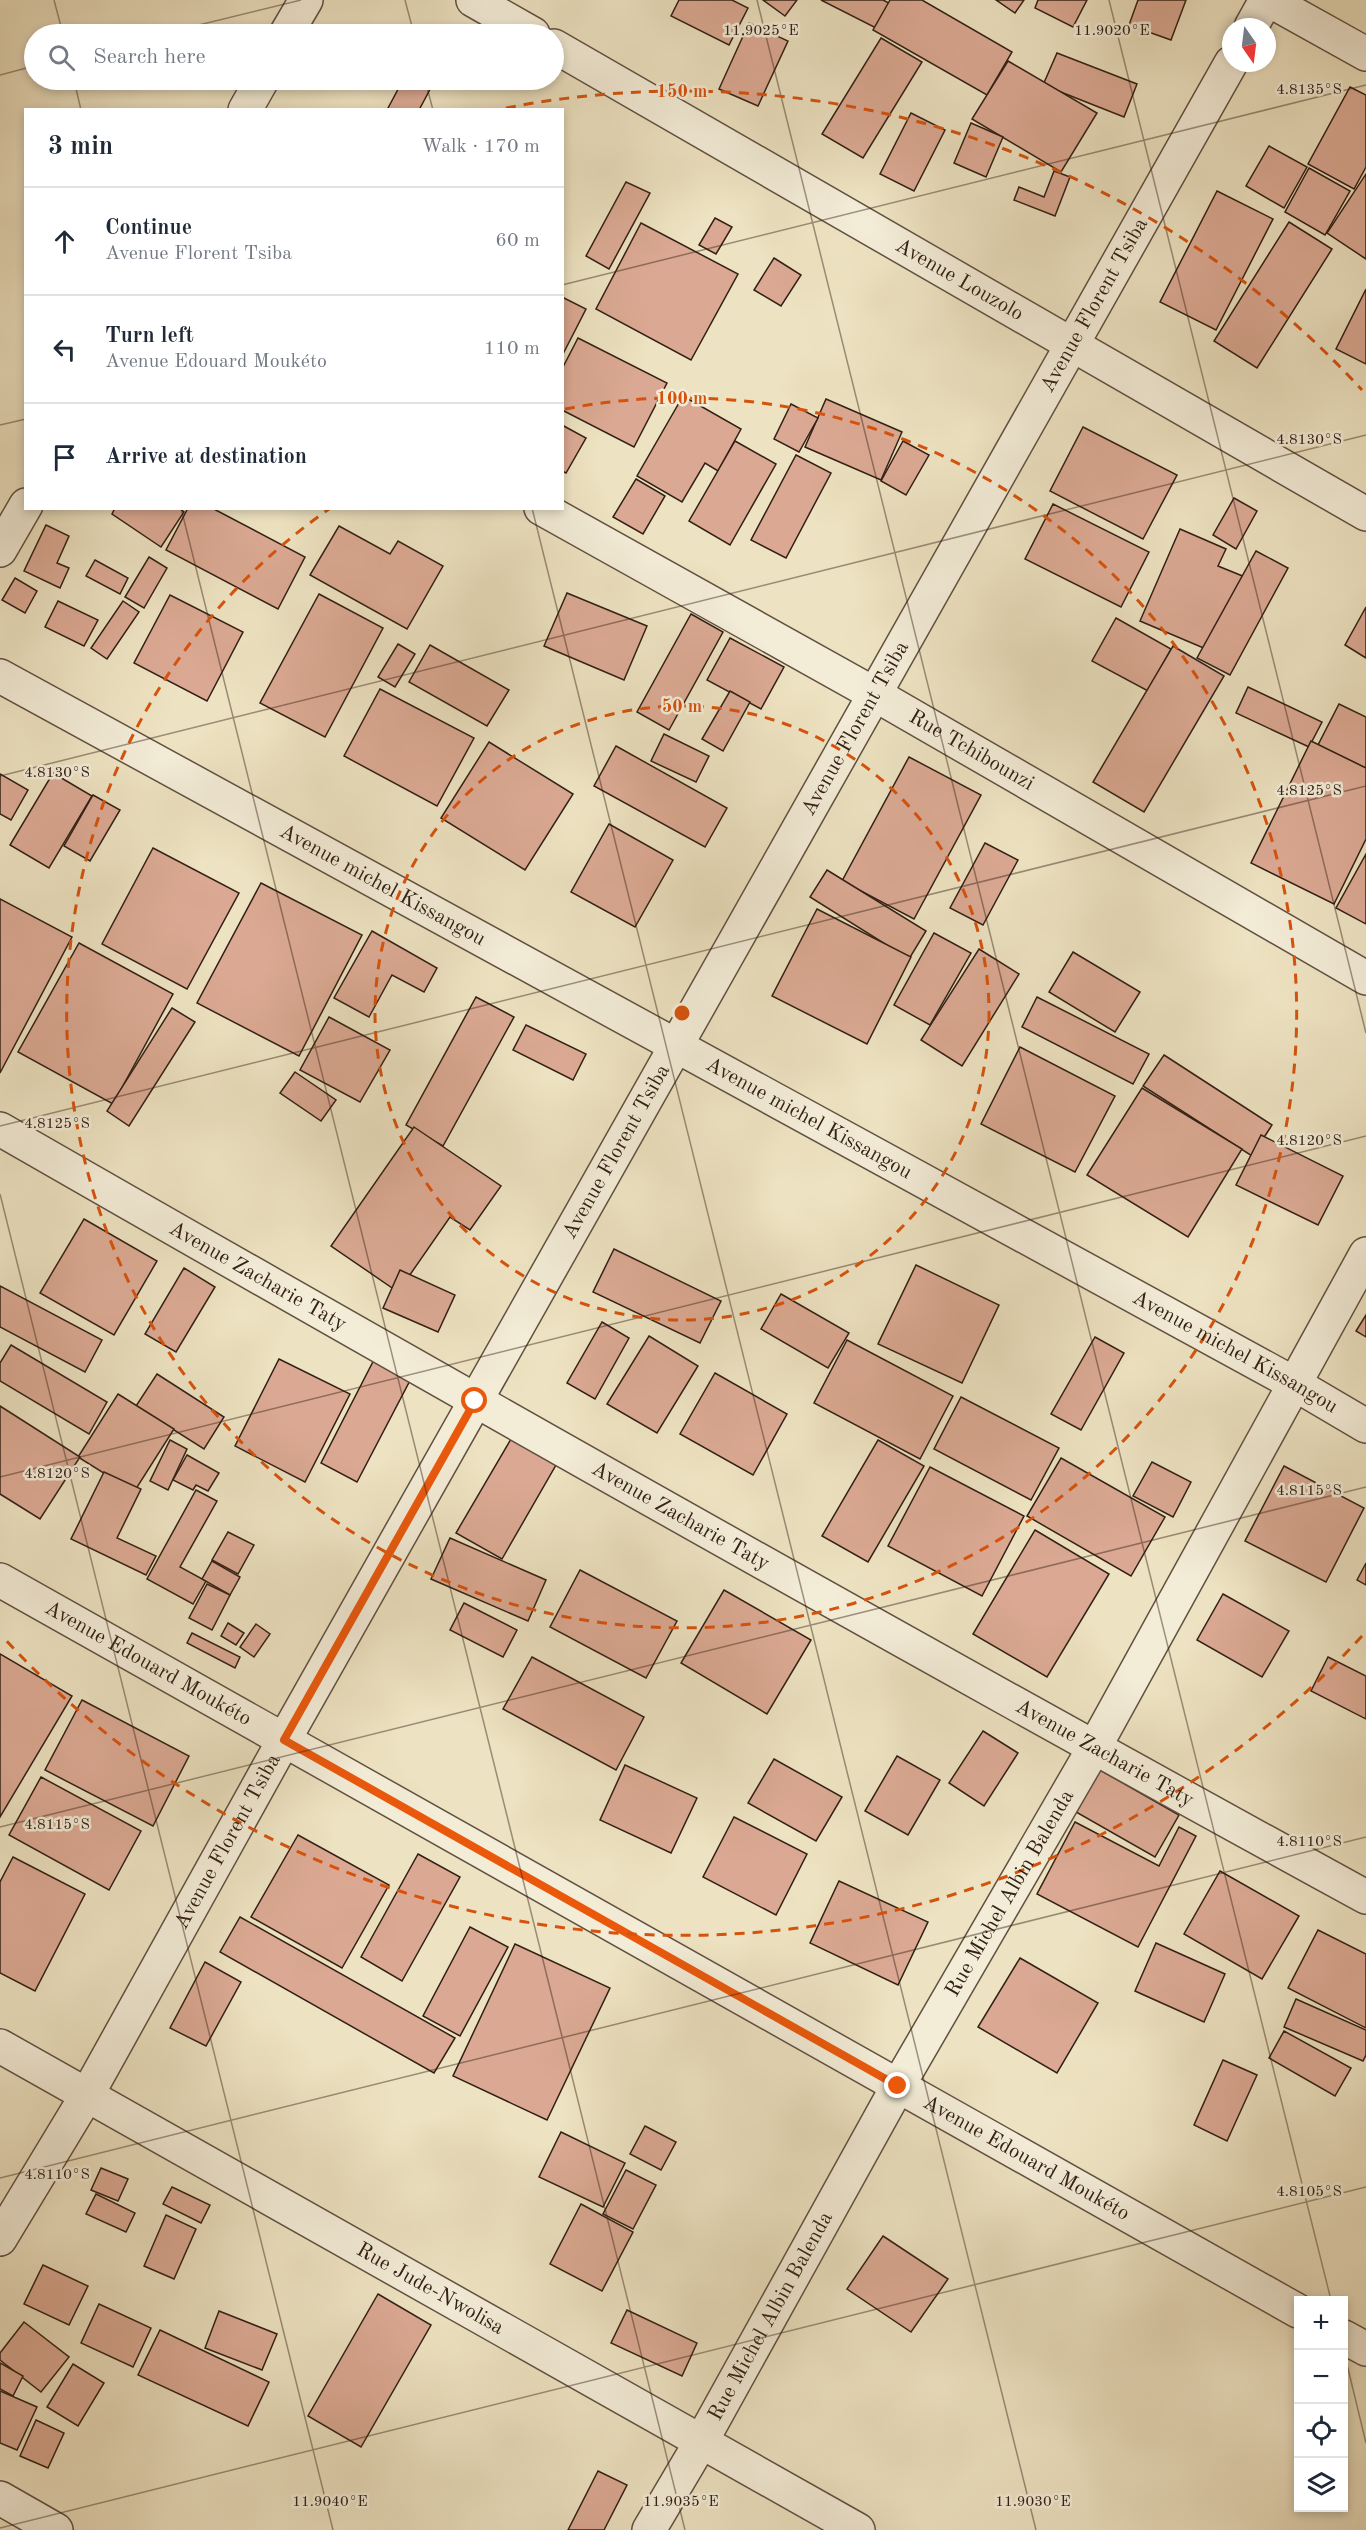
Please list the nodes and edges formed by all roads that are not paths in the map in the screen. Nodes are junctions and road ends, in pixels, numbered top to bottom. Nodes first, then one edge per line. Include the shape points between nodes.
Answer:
1 (306, 0) edge
2 (473, 0) edge
3 (1268, 0) edge
4 (1257, 18) edge
5 (292, 24) edge
6 (515, 24) edge
7 (564, 52) edge
8 (1366, 54) edge
9 (1226, 72) edge
10 (256, 90) edge
11 (246, 108) edge
12 (1072, 345) junction
13 (24, 508) edge
14 (545, 510) edge
15 (1366, 514) edge
16 (0, 550) edge
17 (0, 676) edge
18 (876, 695) junction
19 (1366, 978) edge
20 (676, 1047) junction
21 (0, 1129) edge
22 (1366, 1254) edge
23 (1293, 1383) junction
24 (475, 1401) junction
25 (1366, 1426) edge
26 (0, 1580) edge
27 (284, 1740) junction
28 (1094, 1748) junction
29 (1366, 1897) edge
30 (0, 2046) edge
31 (898, 2086) junction
32 (87, 2095) junction
33 (0, 2239) edge
34 (1294, 2308) edge
35 (1348, 2339) edge
36 (1366, 2349) edge
37 (701, 2442) junction
38 (0, 2498) edge
39 (56, 2530) edge
40 (649, 2530) edge
41 (858, 2530) edge

1 - 5 street
2 - 6 street
3 - 4 street
3 - 8 street
7 - 12 street, Avenue Louzolo
9 - 12 street, Avenue Florent Tsiba
10 - 11 street
12 - 15 street, Avenue Louzolo
12 - 18 street, Avenue Florent Tsiba
13 - 16 street
14 - 18 street, Rue Tchibounzi
17 - 20 street, Avenue michel Kissangou
18 - 19 street, Rue Tchibounzi
18 - 20 street, Avenue Florent Tsiba
20 - 23 street, Avenue michel Kissangou
20 - 24 street, Avenue Florent Tsiba
21 - 24 street, Avenue Zacharie Taty
22 - 23 street, Rue Michel Albin Balenda
23 - 25 street, Avenue michel Kissangou
23 - 28 street, Rue Michel Albin Balenda
24 - 27 street, Avenue Florent Tsiba
24 - 28 street, Avenue Zacharie Taty
26 - 27 street, Avenue Edouard Moukéto
27 - 31 street, Avenue Edouard Moukéto
27 - 32 street, Avenue Florent Tsiba
28 - 29 street, Avenue Zacharie Taty
28 - 31 street, Rue Michel Albin Balenda
30 - 32 street, Rue Jude-Nwolisa
31 - 34 street, Avenue Edouard Moukéto
31 - 37 street, Rue Michel Albin Balenda
32 - 33 street, Avenue Florent Tsiba
32 - 37 street, Rue Jude-Nwolisa
35 - 36 street
37 - 40 street, Rue Michel Albin Balenda
37 - 41 street, Rue Jude-Nwolisa
38 - 39 street

